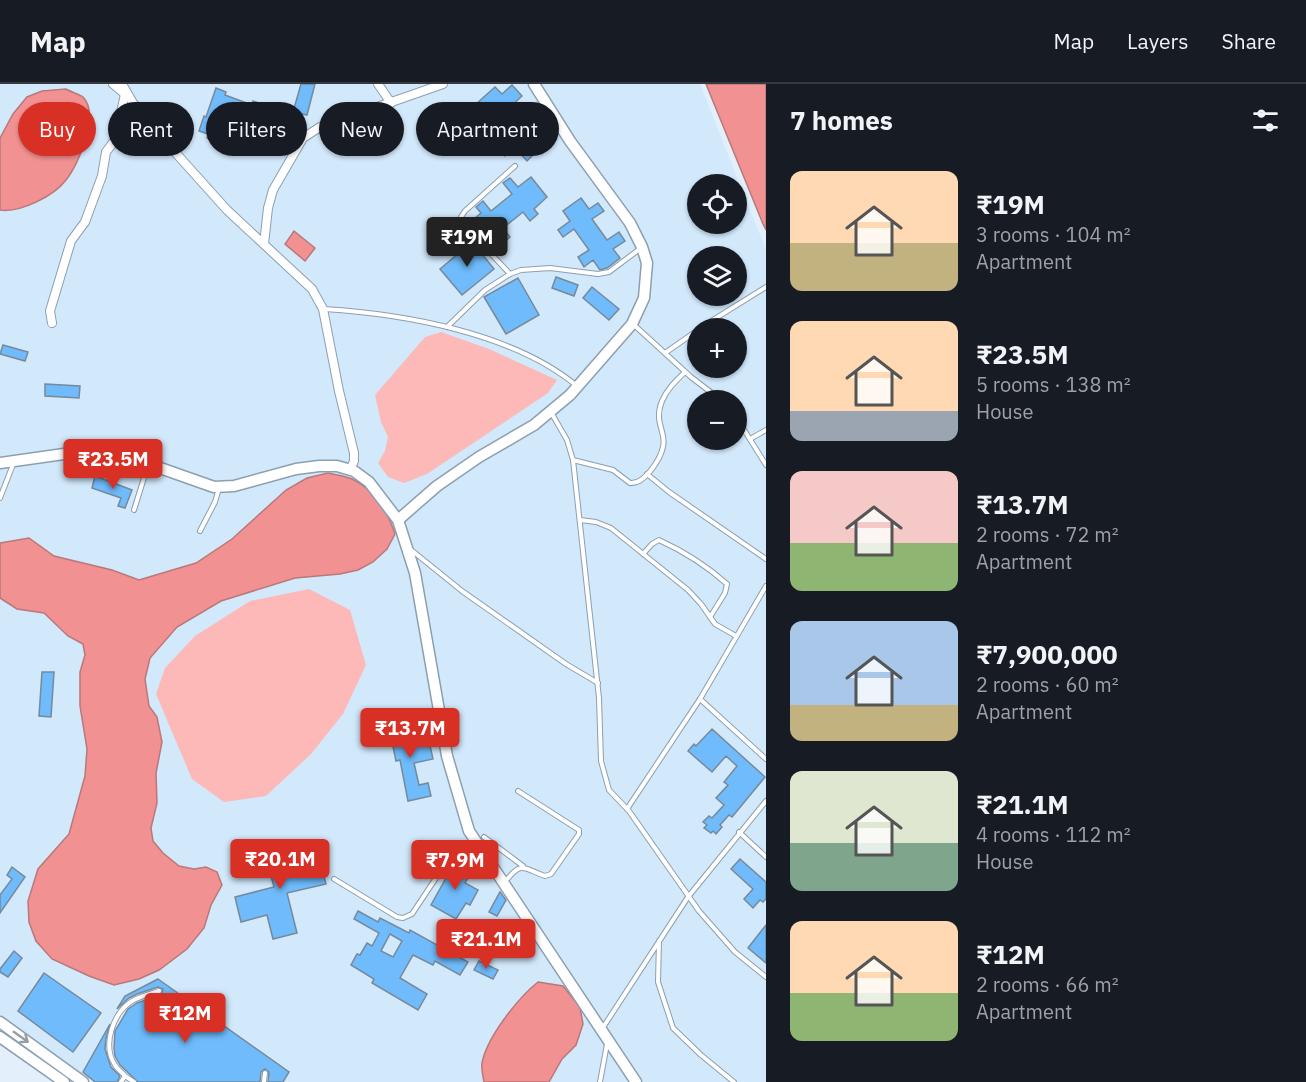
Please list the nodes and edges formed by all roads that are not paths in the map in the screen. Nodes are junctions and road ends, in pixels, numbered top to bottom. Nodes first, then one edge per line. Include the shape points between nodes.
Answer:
1 (113, 84) edge
2 (122, 84) edge
3 (378, 84) edge
4 (443, 84) edge
5 (534, 84) edge
6 (128, 96) junction
7 (390, 102) edge
8 (396, 102) edge
9 (319, 128) edge
10 (515, 166) dead end
11 (264, 244) junction
12 (642, 247) junction
13 (510, 274) junction
14 (766, 287) edge
15 (323, 309) junction
16 (717, 318) edge
17 (51, 323) dead end
18 (632, 324) junction
19 (446, 328) junction
20 (687, 337) edge
21 (665, 353) junction
22 (685, 372) junction
23 (578, 387) junction
24 (708, 390) edge
25 (551, 412) junction
26 (766, 430) edge
27 (747, 435) edge
28 (750, 440) junction
29 (573, 460) junction
30 (15, 461) junction
31 (0, 463) edge
32 (148, 465) junction
33 (766, 465) edge
34 (350, 470) junction
35 (648, 474) junction
36 (220, 487) junction
37 (0, 498) edge
38 (134, 510) dead end
39 (398, 520) junction
40 (580, 520) junction
41 (200, 531) dead end
42 (407, 547) junction
43 (643, 554) junction
44 (766, 559) edge
45 (766, 586) edge
46 (710, 617) junction
47 (736, 636) junction
48 (598, 683) junction
49 (700, 699) junction
50 (766, 759) edge
51 (518, 791) dead end
52 (766, 801) edge
53 (627, 809) junction
54 (739, 832) junction
55 (480, 840) junction
56 (766, 857) edge
57 (524, 867) junction
58 (334, 879) dead end
59 (504, 883) junction
60 (687, 897) junction
61 (659, 941) junction
62 (765, 974) edge
63 (159, 991) dead end
64 (0, 1023) edge
65 (600, 1030) junction
66 (0, 1037) edge
67 (608, 1042) junction
68 (38, 1057) junction
69 (265, 1073) dead end
70 (125, 1076) junction
71 (64, 1082) edge
72 (83, 1082) edge
73 (121, 1082) edge
74 (134, 1082) edge
75 (264, 1082) edge
76 (600, 1082) edge
77 (636, 1082) edge
78 (734, 1082) edge

1 - 6 street
2 - 6 street
3 - 7 street
4 - 8 street
5 - 12 street
6 - 11 street via 227,210
6 - 17 street via 85,222 71,241 50,311
9 - 11 street via 303,138 273,190
10 - 13 lane via 461,217 463,224
11 - 15 street via 312,289
12 - 13 lane via 609,272 550,268
12 - 18 street via 647,263 646,280 642,304
13 - 19 lane via 485,290
14 - 16 lane
15 - 19 lane
15 - 34 street via 354,453
18 - 21 lane
18 - 23 street
19 - 23 lane via 537,358
20 - 21 lane
21 - 22 lane
22 - 24 lane
22 - 35 lane via 662,402 658,418 663,447
23 - 25 street
25 - 29 lane
25 - 39 street via 437,486
26 - 28 lane
27 - 28 lane
28 - 33 lane
29 - 35 lane via 613,470 632,484
29 - 40 lane
30 - 31 street
30 - 32 street via 95,451 116,453
30 - 37 lane
32 - 36 street
32 - 38 lane
34 - 36 street via 337,466 296,469
34 - 39 street via 369,482
35 - 44 lane
36 - 41 lane
39 - 42 street
40 - 43 lane via 611,528
40 - 48 lane
42 - 48 lane via 462,591
42 - 55 street via 447,756 464,816
43 - 46 lane via 688,590
43 - 46 lane via 659,540 691,557 727,584
45 - 47 lane
46 - 47 lane
47 - 49 lane
48 - 53 lane via 601,761 609,790
49 - 50 lane
49 - 53 lane
51 - 57 lane via 579,832 551,874 545,876
52 - 54 lane
53 - 60 lane
54 - 56 lane
54 - 60 lane
55 - 57 lane
55 - 58 lane via 452,854 412,914 404,918
55 - 59 street
57 - 59 lane via 515,869
59 - 65 street
60 - 61 lane
60 - 62 lane via 735,952
61 - 65 lane
61 - 78 lane via 658,982 674,1028
63 - 70 lane via 130,1002 113,1027 110,1051 114,1064
64 -> 68 street
65 - 67 street
66 - 68 street
67 - 76 lane
67 - 77 street
68 - 71 street
68 - 72 street
69 - 75 lane
70 - 73 lane
70 - 74 lane

